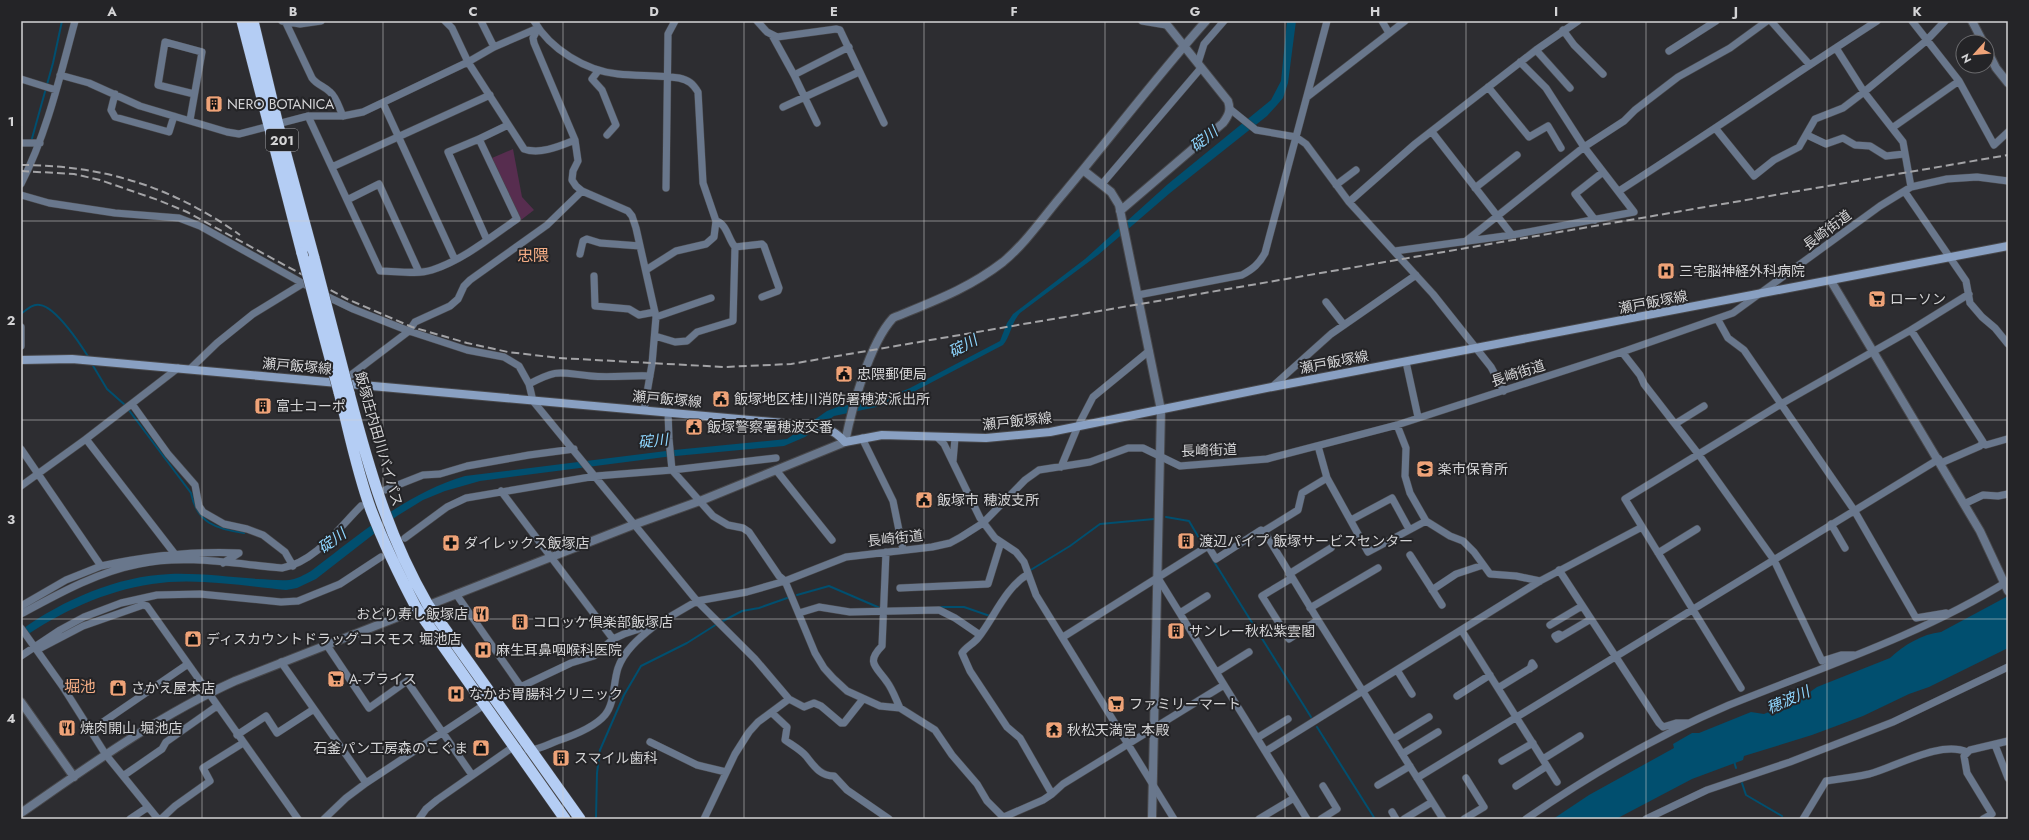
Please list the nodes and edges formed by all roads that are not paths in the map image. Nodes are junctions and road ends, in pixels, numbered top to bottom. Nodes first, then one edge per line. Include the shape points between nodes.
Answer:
1 (74, 21) edge
2 (242, 21) edge
3 (254, 21) edge
4 (321, 21) edge
5 (445, 21) edge
6 (481, 21) edge
7 (534, 21) edge
8 (675, 21) edge
9 (757, 21) edge
10 (1142, 21) edge
11 (1206, 21) edge
12 (1224, 21) edge
13 (1327, 21) edge
14 (1382, 21) edge
15 (1405, 21) edge
16 (1578, 21) edge
17 (1716, 21) edge
18 (1767, 21) edge
19 (1771, 21) edge
20 (1877, 21) edge
21 (1912, 21) edge
22 (1945, 21) edge
23 (1972, 21) edge
24 (284, 22) edge
25 (295, 22) edge
26 (1165, 23) edge
27 (538, 28) junction
28 (1563, 30) junction
29 (1389, 33) junction
30 (1979, 34) edge
31 (772, 35) junction
32 (1926, 42) junction
33 (1184, 45) junction
34 (494, 47) junction
35 (849, 47) junction
36 (1836, 48) junction
37 (1536, 50) junction
38 (1669, 51) dead end
39 (468, 62) junction
40 (1520, 62) junction
41 (1809, 64) junction
42 (1199, 65) junction
43 (1995, 66) edge
44 (598, 71) junction
45 (859, 72) junction
46 (1604, 74) dead end
47 (60, 75) junction
48 (794, 75) junction
49 (668, 76) junction
50 (21, 80) edge
51 (1959, 81) junction
52 (2008, 84) edge
53 (1488, 87) junction
54 (49, 88) junction
55 (1570, 88) dead end
56 (1864, 92) junction
57 (115, 94) junction
58 (194, 94) dead end
59 (490, 95) junction
60 (804, 97) junction
61 (1307, 97) junction
62 (383, 102) junction
63 (783, 107) dead end
64 (1230, 109) junction
65 (174, 116) junction
66 (308, 116) junction
67 (342, 116) junction
68 (190, 120) junction
69 (817, 123) dead end
70 (884, 124) dead end
71 (508, 125) junction
72 (274, 126) junction
73 (1892, 128) junction
74 (1716, 129) junction
75 (1432, 132) junction
76 (2008, 132) edge
77 (607, 135) dead end
78 (1807, 135) junction
79 (399, 137) junction
80 (1296, 137) junction
81 (479, 139) junction
82 (575, 140) junction
83 (31, 143) edge
84 (1584, 147) junction
85 (1561, 148) dead end
86 (1904, 154) junction
87 (1517, 155) dead end
88 (332, 167) junction
89 (1083, 170) junction
90 (1356, 170) dead end
91 (1603, 172) junction
92 (2008, 181) edge
93 (21, 184) edge
94 (1102, 184) junction
95 (1336, 185) junction
96 (666, 188) dead end
97 (1475, 188) junction
98 (1908, 189) junction
99 (582, 191) junction
100 (1619, 191) junction
101 (21, 195) edge
102 (347, 200) junction
103 (1349, 202) junction
104 (1120, 212) junction
105 (1497, 218) junction
106 (1595, 220) junction
107 (716, 221) junction
108 (1512, 235) junction
109 (487, 240) junction
110 (1464, 242) junction
111 (640, 246) junction
112 (2008, 246) edge
113 (735, 247) junction
114 (1395, 251) junction
115 (580, 254) dead end
116 (1949, 258) junction
117 (455, 260) junction
118 (646, 270) junction
119 (419, 272) junction
120 (1416, 275) junction
121 (594, 276) dead end
122 (1831, 281) junction
123 (302, 284) junction
124 (1762, 294) junction
125 (1968, 294) junction
126 (1138, 295) junction
127 (762, 296) dead end
128 (711, 298) dead end
129 (1326, 302) dead end
130 (656, 315) junction
131 (1718, 320) junction
132 (1344, 325) junction
133 (21, 327) edge
134 (1911, 330) junction
135 (408, 331) junction
136 (655, 336) junction
137 (2008, 344) edge
138 (21, 346) edge
139 (1475, 349) junction
140 (1873, 350) junction
141 (1149, 352) junction
142 (1622, 352) junction
143 (21, 360) edge
144 (1406, 362) junction
145 (178, 368) junction
146 (190, 369) junction
147 (650, 376) junction
148 (529, 384) junction
149 (1272, 387) junction
150 (343, 389) junction
151 (1504, 391) junction
152 (533, 400) junction
153 (1781, 404) junction
154 (129, 406) junction
155 (1704, 406) dead end
156 (644, 410) junction
157 (1161, 410) junction
158 (668, 412) junction
159 (1418, 417) junction
160 (1675, 424) junction
161 (1397, 425) junction
162 (1078, 426) junction
163 (937, 437) junction
164 (862, 438) junction
165 (956, 438) junction
166 (86, 439) junction
167 (2007, 439) dead end
168 (844, 442) junction
169 (1982, 444) junction
170 (1318, 446) junction
171 (21, 449) edge
172 (575, 450) junction
173 (1699, 455) junction
174 (1161, 456) junction
175 (776, 458) dead end
176 (1940, 461) junction
177 (953, 463) junction
178 (1061, 467) junction
179 (672, 468) junction
180 (776, 470) junction
181 (38, 474) junction
182 (595, 475) junction
183 (1327, 478) junction
184 (21, 486) edge
185 (385, 490) dead end
186 (501, 491) junction
187 (2008, 494) edge
188 (700, 501) junction
189 (1964, 504) junction
190 (366, 508) junction
191 (1854, 510) junction
192 (1351, 520) junction
193 (1426, 521) junction
194 (983, 523) junction
195 (1831, 524) junction
196 (634, 525) junction
197 (1642, 527) junction
198 (1409, 529) junction
199 (1697, 529) dead end
200 (1264, 531) junction
201 (405, 538) dead end
202 (832, 540) dead end
203 (1000, 542) junction
204 (1331, 548) dead end
205 (1845, 548) dead end
206 (903, 550) junction
207 (886, 552) junction
208 (174, 553) junction
209 (1658, 553) junction
210 (1410, 555) dead end
211 (381, 557) dead end
212 (550, 558) junction
213 (1774, 560) junction
214 (223, 563) junction
215 (1483, 565) junction
216 (101, 566) junction
217 (293, 566) junction
218 (1378, 568) dead end
219 (1559, 570) junction
220 (1028, 574) junction
221 (1290, 576) junction
222 (1158, 578) junction
223 (785, 581) junction
224 (1540, 581) junction
225 (2007, 586) edge
226 (900, 588) dead end
227 (1432, 590) junction
228 (456, 594) junction
229 (1207, 596) dead end
230 (697, 601) junction
231 (428, 605) junction
232 (1442, 605) dead end
233 (21, 606) edge
234 (1582, 606) junction
235 (1310, 608) junction
236 (417, 609) junction
237 (1692, 609) junction
238 (884, 610) junction
239 (1952, 612) junction
240 (799, 613) junction
241 (1180, 613) junction
242 (21, 614) edge
243 (1591, 619) junction
244 (1318, 620) junction
245 (1550, 625) dead end
246 (654, 626) junction
247 (21, 628) edge
248 (1462, 631) junction
249 (980, 635) junction
250 (1562, 636) dead end
251 (1063, 638) junction
252 (613, 640) junction
253 (326, 644) junction
254 (35, 647) junction
255 (1249, 652) dead end
256 (1858, 654) junction
257 (21, 656) edge
258 (1615, 656) junction
259 (281, 662) junction
260 (188, 664) junction
261 (2008, 666) edge
262 (1530, 669) dead end
263 (1397, 670) junction
264 (1216, 672) junction
265 (1490, 675) junction
266 (1224, 685) junction
267 (521, 687) junction
268 (1498, 688) junction
269 (1740, 688) dead end
270 (1363, 691) junction
271 (208, 693) junction
272 (1412, 694) dead end
273 (1457, 696) dead end
274 (495, 699) junction
275 (789, 699) junction
276 (863, 699) junction
277 (21, 702) edge
278 (484, 705) junction
279 (217, 706) junction
280 (900, 708) junction
281 (314, 710) junction
282 (772, 713) junction
283 (1429, 717) dead end
284 (1516, 717) junction
285 (1288, 719) dead end
286 (1692, 722) junction
287 (1154, 727) junction
288 (90, 731) junction
289 (442, 731) junction
290 (1438, 732) dead end
291 (237, 735) junction
292 (1580, 736) dead end
293 (1257, 738) junction
294 (1393, 739) junction
295 (2008, 741) edge
296 (243, 742) junction
297 (650, 742) dead end
298 (1128, 743) junction
299 (1533, 743) junction
300 (1995, 745) junction
301 (514, 747) junction
302 (530, 750) junction
303 (1266, 752) junction
304 (1967, 752) junction
305 (1402, 754) junction
306 (106, 755) junction
307 (1543, 759) junction
308 (1502, 762) dead end
309 (1410, 766) junction
310 (1548, 766) junction
311 (726, 772) junction
312 (472, 775) junction
313 (123, 776) junction
314 (74, 777) junction
315 (1418, 778) junction
316 (1466, 778) dead end
317 (2008, 778) edge
318 (1557, 782) dead end
319 (366, 783) junction
320 (1153, 785) junction
321 (1378, 785) dead end
322 (1323, 786) dead end
323 (1516, 786) dead end
324 (1052, 794) junction
325 (1294, 798) junction
326 (1432, 802) junction
327 (148, 807) junction
328 (1392, 812) dead end
329 (21, 813) edge
330 (21, 816) edge
331 (1993, 817) edge
332 (1005, 818) edge
333 (23, 819) edge
334 (130, 819) edge
335 (158, 819) edge
336 (162, 819) edge
337 (298, 819) edge
338 (324, 819) edge
339 (419, 819) edge
340 (565, 819) edge
341 (580, 819) edge
342 (704, 819) edge
343 (889, 819) edge
344 (1152, 819) edge
345 (1174, 819) edge
346 (1259, 819) edge
347 (1307, 819) edge
348 (1321, 819) edge
349 (1396, 819) edge
350 (1404, 819) edge
351 (1443, 819) edge
352 (1464, 819) edge
353 (1526, 819) edge
354 (1646, 819) edge
355 (1803, 819) edge
356 (1983, 819) edge

1 - 47 street
2 - 72 highway, 飯塚庄内田川バイパス / 201
3 - 72 highway, 飯塚庄内田川バイパス / 201
4 - 25 street
5 - 39 street via 452,28
6 - 34 street
7 - 27 street
8 - 49 street via 668,34
9 - 31 street
10 - 26 street
11 - 33 street
12 - 42 street via 1204,44
13 - 61 street
14 - 29 street
15 - 29 street
16 - 28 street
17 - 38 street
18 - 84 street via 1730,48 1678,77 1624,121
19 - 41 street
20 - 36 street
21 - 32 street
22 - 32 street
23 - 30 street
24 - 25 street
24 - 67 street via 312,78 330,91
26 - 33 street
27 - 34 street
27 - 44 street via 553,44 572,58
27 - 82 street via 534,43
28 - 37 street
28 - 46 street via 1574,45
29 - 61 street
31 - 35 street via 784,37 836,28 842,32
31 - 48 street
32 - 51 street
32 - 56 street
33 - 42 street
33 - 89 street
34 - 39 street
35 - 45 street
35 - 48 street
36 - 41 street
36 - 56 street
37 - 40 street
37 - 55 street
39 - 59 street
39 - 62 street
40 - 53 street
40 - 84 street via 1546,88
41 - 74 street
42 - 64 street via 1228,101
42 - 94 street
43 - 52 street
44 - 49 street
44 - 77 street via 592,79 602,90 616,125
45 - 60 street
45 - 70 street
47 - 54 street
47 - 57 street
48 - 60 street
49 - 96 street
49 - 107 street via 687,80 698,92 703,183
50 - 54 street
51 - 73 street
51 - 76 street via 1994,144
53 - 75 street
53 - 85 street via 1529,137 1548,126
54 - 83 street
56 - 73 street
56 - 78 street via 1843,108 1815,119
57 - 65 street via 140,106
57 - 65 street via 111,110 115,117 169,132
58 - 68 street via 158,85 165,42 202,52
59 - 71 street
59 - 79 street
60 - 63 street
60 - 69 street
61 - 80 street
62 - 67 street via 359,113
62 - 79 street
64 - 80 street via 1256,130
64 - 104 street via 1223,123
65 - 68 street
66 - 67 street
66 - 72 street
66 - 88 street
68 - 72 street via 239,134
71 - 81 street
71 - 82 street via 524,150 530,152 561,146
72 - 150 highway, 飯塚庄内田川バイパス / 201, bridge via 302,253
72 - 150 highway, 飯塚庄内田川バイパス / 201, bridge via 314,258
73 - 86 street via 1903,142
74 - 78 street via 1754,176 1774,160 1799,147
74 - 100 street
75 - 97 street
75 - 103 street
78 - 86 street via 1826,144 1843,138 1855,145 1870,146 1886,156
79 - 88 street
79 - 117 street
80 - 95 street via 1306,144
80 - 126 street via 1261,262 1242,275
81 - 109 street via 517,219
81 - 109 street via 448,152
82 - 99 street via 578,161 572,180
83 - 93 street
84 - 91 street
84 - 105 street
86 - 98 street
87 - 97 street
88 - 102 street
89 - 94 street
89 - 168 street via 1004,260 981,278 951,295 893,318 886,325 858,392
90 - 95 street
91 - 100 street
91 - 106 street via 1575,194
92 - 98 street, 長崎街道 via 1977,177 1947,179
94 - 104 street via 1117,198
95 - 103 street
97 - 105 street
98 - 116 street
98 - 124 street, 長崎街道 via 1880,206
99 - 111 street via 628,211 632,216
99 - 135 street via 547,226 470,280 450,306 415,322
100 - 106 street via 1634,212
101 - 123 street via 49,203 115,213 179,218 200,226
102 - 119 street via 380,271
102 - 119 street via 379,184
103 - 114 street
104 - 126 street
105 - 108 street
105 - 110 street
106 - 108 street
107 - 113 street via 724,226
107 - 118 street via 714,237 710,242 676,251
108 - 110 street
109 - 117 street
110 - 114 street
111 - 115 street via 600,243 587,239 583,241
111 - 118 street
112 - 116 main road, 瀬戸飯塚線
113 - 127 street via 758,243 764,246 779,288 778,291
113 - 136 street via 732,321 698,332 687,341 675,342
114 - 120 street
116 - 122 main road, 瀬戸飯塚線
116 - 125 street via 1966,281
117 - 119 street via 432,270
118 - 130 street
120 - 132 street
120 - 139 street
121 - 130 street via 595,306 629,309 639,315
122 - 124 main road, 瀬戸飯塚線
122 - 140 street
123 - 135 street via 353,309
123 - 146 street via 253,314
124 - 131 street, 長崎街道
124 - 139 main road, 瀬戸飯塚線
125 - 134 street
125 - 137 street via 1975,310
126 - 141 street
128 - 130 street
129 - 132 street
130 - 136 street
131 - 142 street, 長崎街道
131 - 153 street via 1728,338 1744,350
132 - 149 street
133 - 138 street
134 - 140 street
134 - 169 street
135 - 148 street via 467,350 510,359 519,366
135 - 150 street
136 - 147 street
139 - 144 main road, 瀬戸飯塚線
139 - 151 street via 1491,367
140 - 153 street
140 - 176 street
141 - 157 street
141 - 162 street via 1093,397
142 - 151 street, 長崎街道
142 - 160 street
143 - 145 main road, 瀬戸飯塚線 via 86,360
144 - 149 main road, 瀬戸飯塚線
144 - 159 street
145 - 146 main road, 瀬戸飯塚線
145 - 154 street
146 - 150 main road, 瀬戸飯塚線
147 - 148 street via 591,376 560,372 548,374
147 - 156 street
148 - 152 street
149 - 157 main road, 瀬戸飯塚線
150 - 152 main road, 瀬戸飯塚線
150 - 190 highway, 飯塚庄内田川バイパス / 201
150 - 231 highway, 飯塚庄内田川バイパス / 201 via 380,502 409,571
151 - 159 street, 長崎街道
152 - 156 main road, 瀬戸飯塚線
152 - 172 street
153 - 173 street
153 - 191 street
154 - 166 street
154 - 217 street via 195,485 199,506 203,512 224,524 263,535 285,552
155 - 160 street
156 - 158 main road, 瀬戸飯塚線
157 - 162 main road, 瀬戸飯塚線
157 - 174 street
158 - 168 main road, 瀬戸飯塚線 via 827,428 836,432
158 - 179 street
159 - 161 street, 長崎街道
160 - 173 street
161 - 170 street, 長崎街道
161 - 193 street via 1406,448 1405,476 1410,493
162 - 165 main road, 瀬戸飯塚線 via 1017,436
162 - 178 street
163 - 164 main road, 瀬戸飯塚線 via 882,435
163 - 165 main road, 瀬戸飯塚線
163 - 177 street via 944,444
164 - 168 main road, 瀬戸飯塚線
164 - 206 street via 893,501
165 - 177 street
166 - 181 street
166 - 208 street
167 - 169 street
168 - 180 street
169 - 176 street
170 - 174 street, 長崎街道 via 1267,459 1230,463 1180,466
170 - 183 street
171 - 181 street
172 - 182 street
172 - 185 street via 514,457 440,474 423,475
173 - 197 street via 1625,500
173 - 213 street
174 - 178 street, 長崎街道 via 1143,448 1128,448 1090,462
174 - 222 street
175 - 179 street
176 - 189 street
176 - 191 street
177 - 194 street
178 - 194 street, 長崎街道 via 1032,473
179 - 182 street
179 - 188 street
180 - 188 street
180 - 202 street
181 - 184 street
181 - 216 street
182 - 186 street
182 - 196 street
183 - 192 street
183 - 200 street via 1302,493 1298,510
186 - 201 street via 455,502
186 - 212 street
187 - 189 street via 1983,495
188 - 196 street
188 - 223 street via 706,510 728,525 749,532
189 - 225 street
190 - 217 street via 312,555
190 - 236 highway, 飯塚庄内田川バイパス / 201
191 - 195 street
191 - 239 street via 1916,618
192 - 198 street via 1392,498
192 - 198 street via 1368,552
193 - 198 street
193 - 215 street via 1463,541
194 - 203 street
194 - 206 street, 長崎街道 via 950,543
195 - 205 street
195 - 213 street
196 - 212 street
196 - 230 street
197 - 209 street
197 - 219 street
199 - 209 street
200 - 221 street
200 - 222 street via 1261,530 1216,559 1208,546
203 - 220 street via 1021,558
203 - 226 street via 988,584
204 - 221 street
206 - 207 street, 長崎街道
207 - 223 street, 長崎街道 via 846,557
207 - 238 street
208 - 214 street via 239,553
208 - 216 street via 140,557
209 - 237 street
210 - 227 street
211 - 254 street via 340,584 298,601 282,602 200,594 158,595 97,611 60,630
212 - 228 street
212 - 252 street
213 - 237 street
213 - 256 street via 1822,661 1842,655
214 - 217 street via 282,568
214 - 242 street via 186,560 139,564 107,573
215 - 224 street via 1490,574
215 - 227 street via 1456,574
216 - 233 street via 66,580
218 - 235 street
219 - 224 street
219 - 234 street
220 - 249 street via 1015,585
220 - 251 street via 1036,595
221 - 235 street
221 - 244 street via 1262,596 1288,638
222 - 241 street
222 - 251 street
222 - 287 street
223 - 230 street, 長崎街道 via 747,592
223 - 240 street
224 - 248 street
225 - 239 street
227 - 232 street
228 - 231 street
228 - 267 street
229 - 241 street
230 - 246 street, 長崎街道
230 - 275 street via 755,659
231 - 236 street
231 - 274 highway, 飯塚庄内田川バイパス / 201
234 - 243 street
234 - 245 street
235 - 244 street
236 - 253 street
236 - 278 highway, 飯塚庄内田川バイパス / 201
237 - 258 street
237 - 269 street
238 - 240 street via 850,612 819,607
238 - 249 street via 939,610 956,618
238 - 280 street via 882,646 872,660 888,683
239 - 256 street
240 - 276 street via 824,668 847,691
241 - 264 street
243 - 250 street
243 - 258 street
244 - 270 street
246 - 252 street, 長崎街道
246 - 302 street via 641,636 625,655 618,668 609,708 605,714 581,730
247 - 254 street
248 - 263 street
248 - 265 street
249 - 324 street via 962,653 1007,727 1020,738
251 - 298 street
252 - 267 street, 長崎街道 via 594,656 571,663
253 - 259 street
253 - 289 street via 369,708 407,681
254 - 257 street
254 - 260 street via 104,617 143,605 150,609
254 - 288 street
255 - 264 street
256 - 286 street
258 - 284 street
258 - 286 street via 1663,727
259 - 271 street
259 - 281 street
260 - 271 street
260 - 288 street
261 - 354 street via 1893,722 1790,762 1707,790
262 - 268 street
263 - 270 street
263 - 272 street
264 - 266 street
265 - 268 street
265 - 273 street
266 - 287 street
266 - 293 street
267 - 274 street, 長崎街道
268 - 284 street
270 - 294 street
270 - 303 street
271 - 279 street
271 - 306 street via 149,726
274 - 302 highway, 飯塚庄内田川バイパス / 201
275 - 276 street via 804,707 814,703 821,706 841,724
275 - 282 street
276 - 280 street via 886,707
277 - 314 street
278 - 289 street
278 - 301 highway, 飯塚庄内田川バイパス / 201
279 - 291 street
279 - 313 street
280 - 332 street via 935,730 987,801
281 - 291 street via 277,733 266,716
281 - 319 street
282 - 311 street via 749,732
282 - 343 street via 787,727 785,740 806,756 812,765 826,776 834,776 847,790
283 - 294 street
284 - 299 street
284 - 315 street
285 - 293 street
286 - 353 street via 1604,768
287 - 298 street
287 - 320 street
288 - 306 street
289 - 312 street
289 - 319 street
290 - 305 street
291 - 296 street
292 - 307 street
293 - 303 street
294 - 305 street
295 - 300 street
296 - 336 street via 203,768 210,781 175,806
296 - 337 street
297 - 311 street via 697,765
298 - 320 street
298 - 324 street via 1062,784
299 - 307 street
299 - 308 street
300 - 304 street
300 - 317 street
301 - 302 street
301 - 312 street
301 - 340 highway, 飯塚庄内田川バイパス / 201
302 - 341 highway, 飯塚庄内田川バイパス / 201
303 - 325 street
304 - 331 street via 1964,756 1967,773
304 - 355 street via 1944,749 1869,774 1826,781
305 - 309 street
306 - 313 street
306 - 314 street
307 - 310 street
309 - 315 street
309 - 321 street
310 - 318 street
310 - 323 street
311 - 342 street
312 - 339 street via 426,809
313 - 327 street
314 - 329 street
315 - 326 street
316 - 352 street via 1484,807
319 - 338 street
320 - 344 street
320 - 345 street
322 - 348 street via 1337,809
324 - 332 street
325 - 346 street
325 - 347 street
326 - 350 street
326 - 351 street
327 - 334 street
327 - 335 street
328 - 349 street
330 - 333 street
331 - 356 street

